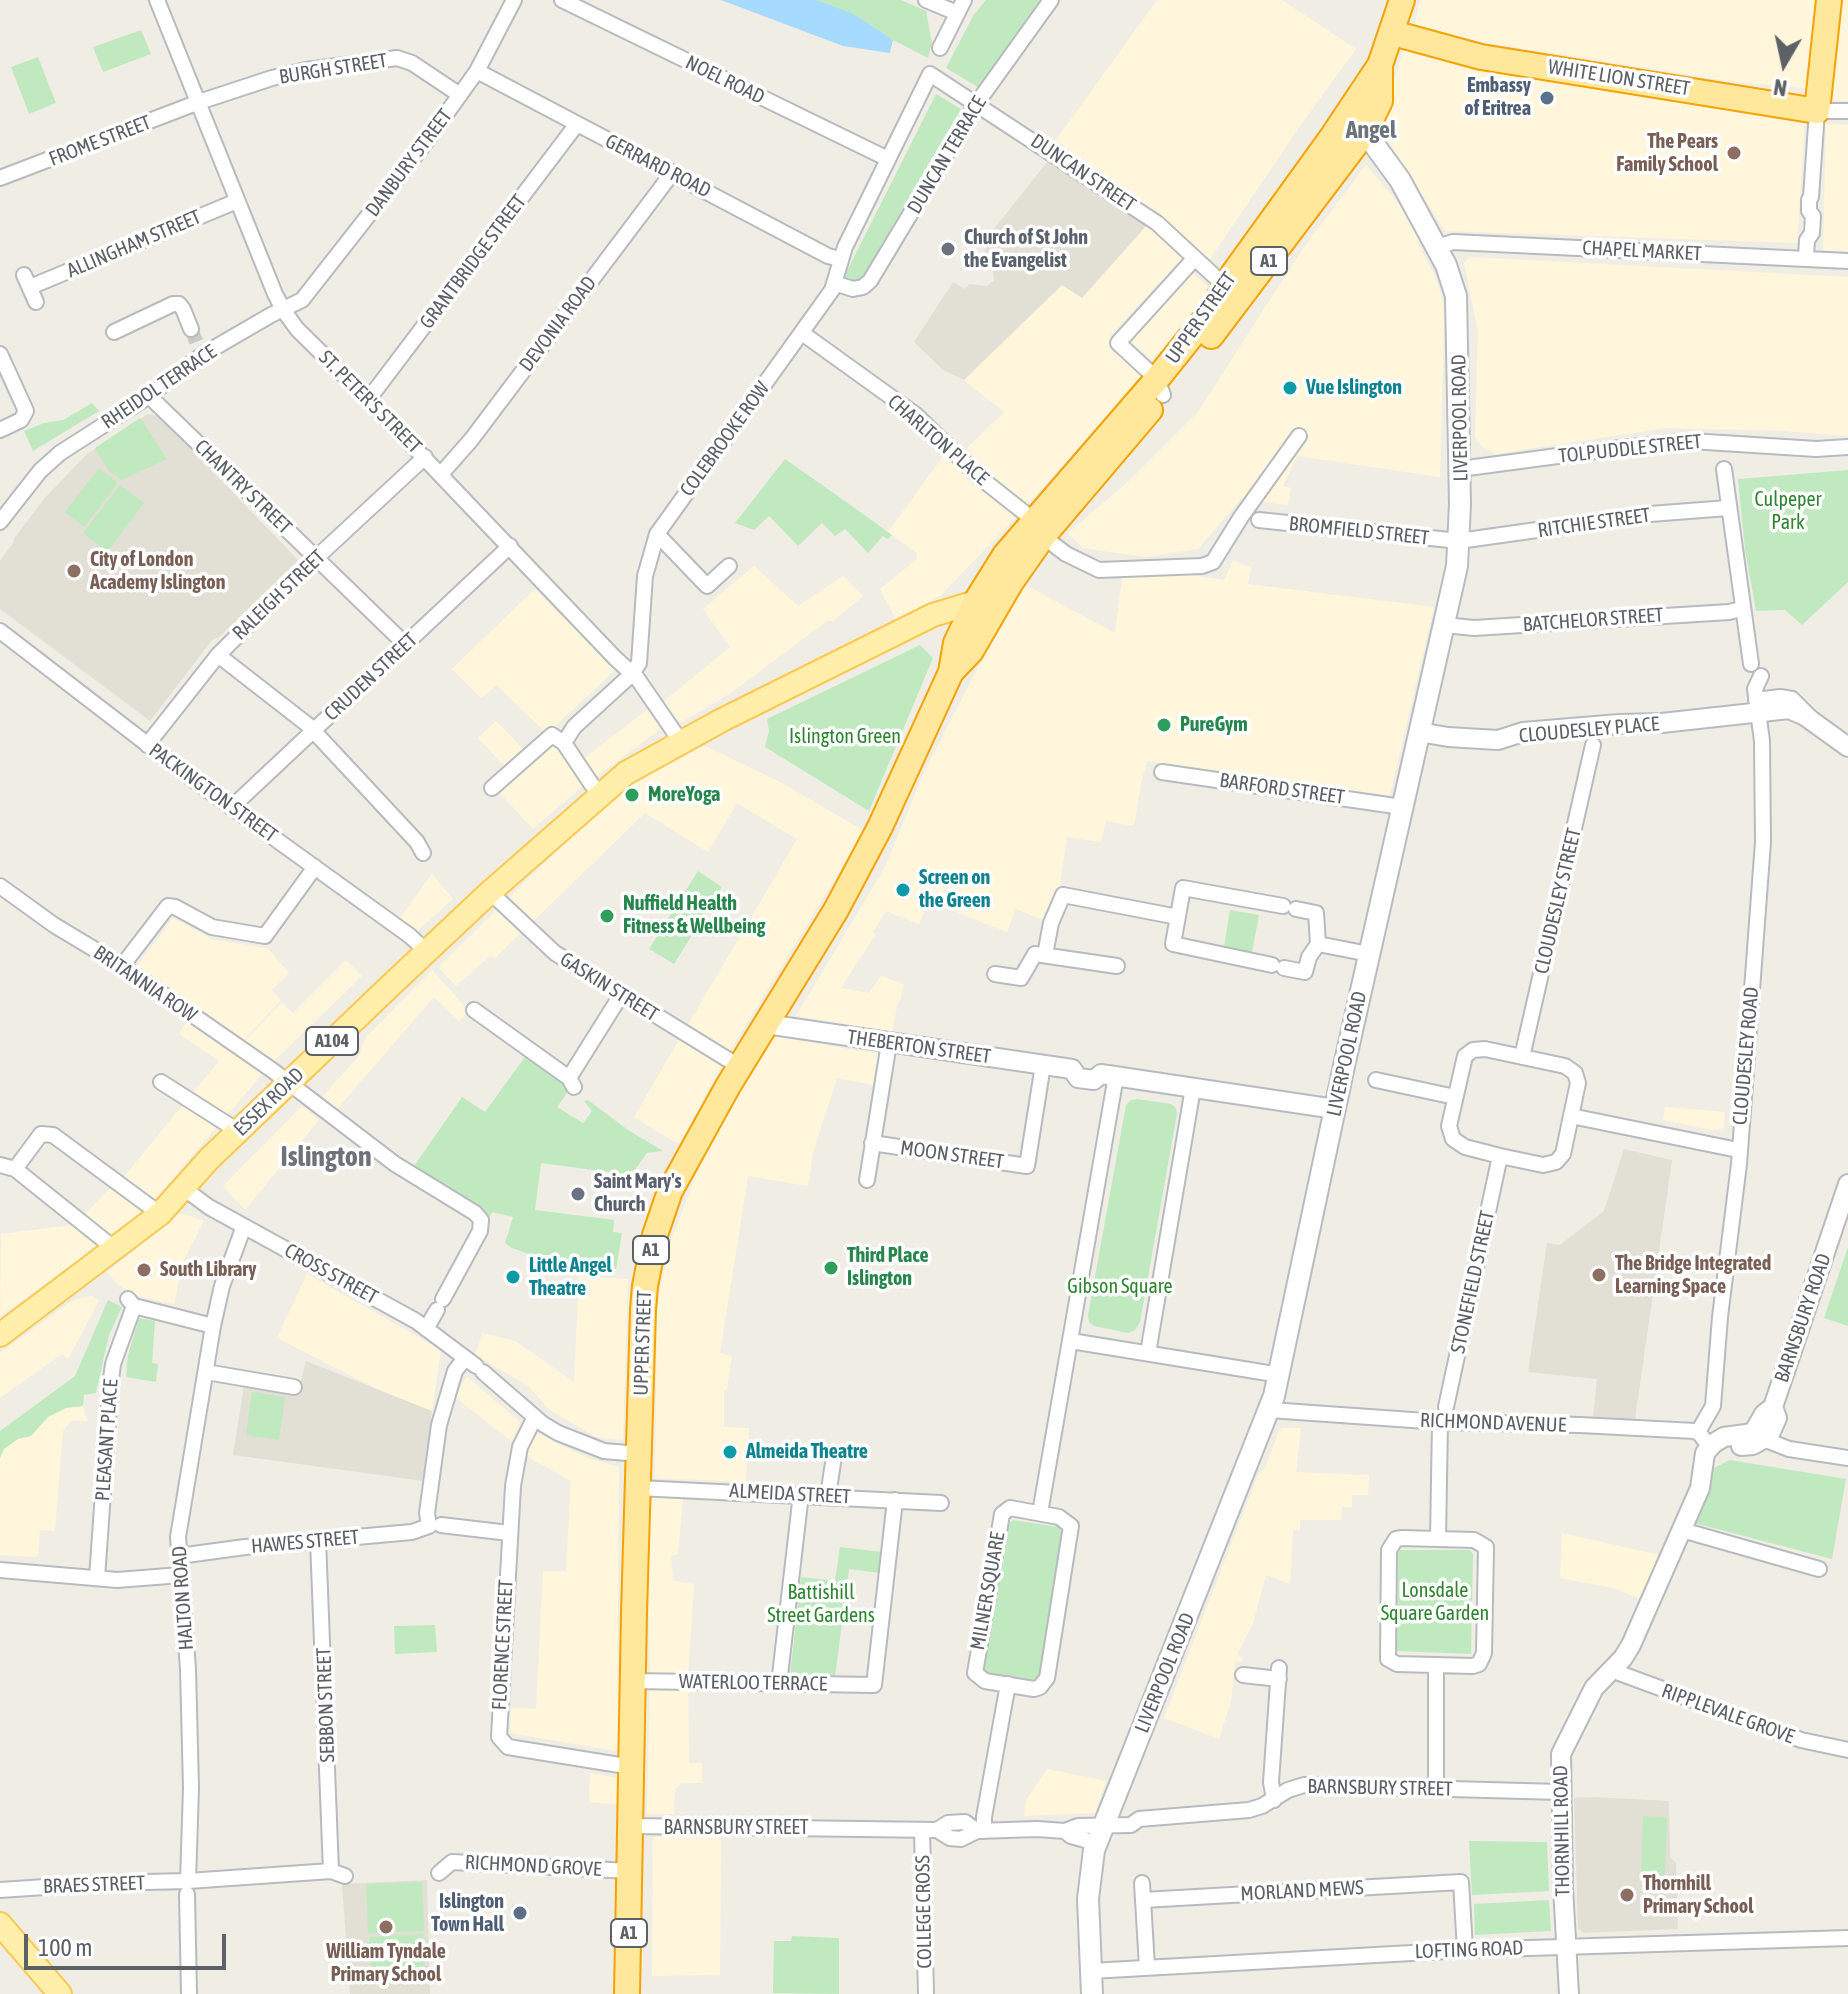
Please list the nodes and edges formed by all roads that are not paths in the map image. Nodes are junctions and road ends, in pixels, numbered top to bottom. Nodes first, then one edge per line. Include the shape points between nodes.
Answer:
1 (157, 0) edge
2 (514, 0) edge
3 (562, 0) edge
4 (926, 0) edge
5 (1051, 0) edge
6 (1402, 0) edge
7 (1829, 0) edge
8 (961, 6) edge
9 (1393, 33) junction
10 (940, 48) dead end
11 (477, 71) junction
12 (930, 74) joint
13 (460, 95) junction
14 (199, 102) junction
15 (977, 103) junction
16 (1817, 111) junction
17 (1848, 111) edge
18 (577, 124) junction
19 (1355, 125) junction
20 (888, 159) junction
21 (673, 172) junction
22 (0, 178) edge
23 (237, 201) junction
24 (1437, 247) junction
25 (1806, 258) junction
26 (840, 259) junction
27 (1194, 259) junction
28 (1848, 261) edge
29 (834, 283) junction
30 (1225, 286) junction
31 (36, 302) dead end
32 (284, 311) junction
33 (191, 329) tunnel mouth
34 (114, 332) dead end
35 (802, 333) junction
36 (0, 354) edge
37 (1160, 387) junction
38 (149, 396) junction
39 (367, 398) junction
40 (0, 430) edge
41 (1299, 436) dead end
42 (1848, 447) edge
43 (425, 457) junction
44 (1460, 469) junction
45 (1724, 469) dead end
46 (441, 474) junction
47 (1728, 508) junction
48 (1259, 520) dead end
49 (0, 522) edge
50 (1038, 528) junction
51 (657, 534) junction
52 (1459, 541) junction
53 (510, 546) junction
54 (316, 558) junction
55 (729, 566) dead end
56 (1011, 582) junction
57 (975, 603) junction
58 (1741, 609) junction
59 (1444, 625) junction
60 (0, 631) edge
61 (406, 645) junction
62 (218, 655) junction
63 (1751, 664) dead end
64 (951, 672) junction
65 (632, 674) junction
66 (1761, 676) dead end
67 (1757, 707) junction
68 (313, 730) junction
69 (1419, 732) junction
70 (558, 739) junction
71 (681, 742) junction
72 (147, 745) junction
73 (1593, 745) dead end
74 (1848, 747) edge
75 (1162, 772) dead end
76 (492, 788) dead end
77 (601, 794) junction
78 (232, 807) junction
79 (1402, 807) junction
80 (421, 843) dead end
81 (315, 867) junction
82 (0, 886) edge
83 (490, 892) junction
84 (1178, 917) junction
85 (1318, 944) junction
86 (427, 952) junction
87 (1369, 954) junction
88 (1045, 955) junction
89 (122, 966) junction
90 (1117, 966) dead end
91 (995, 974) dead end
92 (621, 995) junction
93 (474, 1010) dead end
94 (766, 1024) junction
95 (889, 1043) junction
96 (1522, 1057) junction
97 (1043, 1065) junction
98 (740, 1067) junction
99 (1108, 1075) junction
100 (1376, 1080) dead end
101 (161, 1082) dead end
102 (288, 1083) junction
103 (1193, 1088) junction
104 (1455, 1097) junction
105 (1335, 1109) junction
106 (1571, 1116) junction
107 (238, 1131) junction
108 (872, 1143) junction
109 (1738, 1150) junction
110 (1500, 1156) junction
111 (0, 1165) edge
112 (15, 1169) junction
113 (867, 1180) dead end
114 (1848, 1184) edge
115 (182, 1187) junction
116 (160, 1214) junction
117 (244, 1226) junction
118 (115, 1249) junction
119 (213, 1326) junction
120 (426, 1329) junction
121 (0, 1335) edge
122 (1071, 1341) junction
123 (1148, 1353) junction
124 (474, 1365) junction
125 (206, 1372) junction
126 (1280, 1375) junction
127 (294, 1387) dead end
128 (1446, 1407) dead end
129 (1773, 1407) junction
130 (1270, 1410) junction
131 (535, 1417) junction
132 (1440, 1422) junction
133 (1766, 1440) junction
134 (1704, 1448) junction
135 (639, 1454) junction
136 (834, 1456) dead end
137 (1848, 1458) edge
138 (638, 1488) junction
139 (801, 1494) junction
140 (828, 1496) junction
141 (895, 1500) junction
142 (941, 1503) dead end
143 (1040, 1513) junction
144 (435, 1525) junction
145 (1682, 1530) junction
146 (509, 1533) junction
147 (1438, 1538) junction
148 (318, 1540) junction
149 (179, 1556) junction
150 (1819, 1569) dead end
151 (0, 1570) edge
152 (181, 1575) junction
153 (97, 1578) junction
154 (1436, 1665) junction
155 (1611, 1670) junction
156 (1243, 1675) dead end
157 (633, 1681) junction
158 (779, 1684) junction
159 (1008, 1684) junction
160 (1848, 1750) edge
161 (632, 1767) junction
162 (1436, 1789) junction
163 (1560, 1792) junction
164 (1274, 1800) junction
165 (631, 1826) junction
166 (929, 1830) junction
167 (980, 1831) junction
168 (1100, 1835) junction
169 (631, 1871) junction
170 (439, 1873) dead end
171 (1142, 1883) dead end
172 (188, 1888) junction
173 (0, 1890) edge
174 (1143, 1900) junction
175 (0, 1924) edge
176 (1848, 1938) edge
177 (1566, 1946) junction
178 (1465, 1950) junction
179 (1147, 1967) junction
180 (1091, 1971) junction
181 (60, 1994) edge
182 (189, 1994) edge
183 (627, 1994) edge
184 (926, 1994) edge
185 (1092, 1994) edge
186 (1569, 1994) edge

1 - 14 street, ST. PETER'S STREET
2 - 11 street, DANBURY STREET
3 - 20 street, NOEL ROAD
4 - 8 street
5 - 15 street, DUNCAN TERRACE
6 - 9 highway, A1
7 - 16 highway
8 - 10 street
9 - 16 highway, WHITE LION STREET via 1481,57
9 - 19 highway, UPPER STREET / A1 via 1380,65 1380,101
11 - 13 street, DANBURY STREET
11 - 18 street, GERRARD ROAD
12 - 15 street, DUNCAN STREET
12 - 20 street, COLEBROOKE ROW
13 - 14 street, BURGH STREET via 397,58 306,70
13 - 32 street, DANBURY STREET via 320,280
14 - 22 street, FROME STREET
14 - 23 street, ST. PETER'S STREET
15 - 27 street, DUNCAN STREET via 1161,225
15 - 29 street, DUNCAN TERRACE via 870,281 853,289
16 - 17 street, WHITE LION STREET
16 - 25 street via 1812,233
18 - 21 street, GERRARD ROAD
18 - 39 street, GRANTBRIDGE STREET
19 - 24 main road, LIVERPOOL ROAD via 1400,180
19 - 30 highway, UPPER STREET / A1
19 - 37 highway, UPPER STREET / A1 via 1255,280
20 - 26 street, COLEBROOKE ROW
21 - 26 street, GERRARD ROAD
21 - 46 street, DEVONIA ROAD
23 - 31 street, ALLINGHAM STREET via 27,281
23 - 32 street, ST. PETER'S STREET
24 - 25 street, CHAPEL MARKET via 1453,242
24 - 44 main road, LIVERPOOL ROAD via 1458,306
25 - 28 street, CHAPEL MARKET
26 - 29 street, COLEBROOKE ROW
27 - 30 street, DUNCAN STREET
27 - 37 street via 1118,343
29 - 35 street, COLEBROOKE ROW
30 - 37 highway, UPPER STREET / A1
32 - 38 street, RHEIDOL TERRACE via 200,351
32 - 39 street, ST. PETER'S STREET
33 - 34 street via 183,309 173,304
35 - 50 street, CHARLTON PLACE via 916,415
35 - 51 street, COLEBROOKE ROW
36 - 40 street via 26,411 21,420
37 - 50 highway, UPPER STREET / A1
38 - 49 street, RHEIDOL TERRACE via 40,471
38 - 54 street, CHANTRY STREET
39 - 43 street, ST. PETER'S STREET
41 - 50 street, CHARLTON PLACE via 1219,555 1202,566 1099,570 1066,554
42 - 44 street, TOLPUDDLE STREET via 1691,441
43 - 46 street, ST. PETER'S STREET
43 - 54 street, RALEIGH STREET
44 - 52 main road, LIVERPOOL ROAD
45 - 47 street
46 - 53 street, ST. PETER'S STREET
47 - 52 street, RITCHIE STREET
47 - 58 street
48 - 52 street, BROMFIELD STREET
50 - 56 highway, UPPER STREET / A1
50 - 57 highway, UPPER STREET / A1 via 1005,555
51 - 55 street via 707,586
51 - 65 street, COLEBROOKE ROW via 645,576 641,654
52 - 59 main road, LIVERPOOL ROAD
53 - 61 street, CRUDEN STREET
53 - 65 street, ST. PETER'S STREET
54 - 61 street, CHANTRY STREET
54 - 62 street, RALEIGH STREET
56 - 57 main road, A104
56 - 64 highway, UPPER STREET / A1 via 971,651
57 - 64 highway, UPPER STREET / A1 via 956,643
57 - 71 main road, A104 via 933,615
58 - 59 street, BATCHELOR STREET via 1474,628
58 - 63 street
59 - 69 main road, LIVERPOOL ROAD
60 - 72 street, PACKINGTON STREET
61 - 68 street, CRUDEN STREET
62 - 68 street
62 - 72 street, RALEIGH STREET
64 - 94 highway, UPPER STREET / A1 via 880,827
65 - 70 street
65 - 71 street, ST. PETER'S STREET
66 - 67 street, CLOUDESLEY ROAD via 1755,689
67 - 69 street, CLOUDESLEY PLACE via 1662,723 1523,732 1498,740
67 - 74 street, CLOUDESLEY PLACE via 1789,709
67 - 109 street, CLOUDESLEY ROAD via 1763,842
68 - 78 street, CRUDEN STREET
68 - 80 street
69 - 79 main road, LIVERPOOL ROAD
70 - 76 street
70 - 77 street
71 - 77 main road, ESSEX ROAD / A104
72 - 78 street, PACKINGTON STREET
73 - 96 street, CLOUDESLEY STREET
75 - 79 street, BARFORD STREET
77 - 83 main road, ESSEX ROAD / A104
78 - 81 street, PACKINGTON STREET
79 - 87 main road, LIVERPOOL ROAD
81 - 86 street, PACKINGTON STREET
81 - 89 street via 265,936 212,927 168,906
82 - 89 street, BRITANNIA ROW
83 - 86 main road, ESSEX ROAD / A104
83 - 92 street, GASKIN STREET via 555,953
84 - 85 street via 1173,944 1305,972
84 - 85 street via 1183,888 1316,913
84 - 88 street via 1063,895
85 - 87 street
86 - 102 main road, ESSEX ROAD / A104
87 - 105 main road, LIVERPOOL ROAD
88 - 90 street
88 - 91 street via 1035,954 1021,978
89 - 102 street, BRITANNIA ROW
92 - 93 street via 572,1083
92 - 98 street, GASKIN STREET
94 - 95 street, THEBERTON STREET
94 - 98 highway, UPPER STREET / A1
95 - 97 street, THEBERTON STREET
95 - 108 street
96 - 104 street via 1473,1050 1465,1056
96 - 106 street via 1575,1073
97 - 99 street, THEBERTON STREET via 1072,1069 1078,1078 1090,1080
97 - 108 street, MOON STREET via 1027,1166
98 - 135 highway, UPPER STREET / A1 via 679,1171 655,1235 645,1286
99 - 103 street, THEBERTON STREET
99 - 122 street
100 - 104 street
101 - 107 street
102 - 107 main road, ESSEX ROAD / A104
102 - 120 street, BRITANNIA ROW via 395,1164 481,1220 480,1231
103 - 105 street, THEBERTON STREET
103 - 123 street
104 - 110 street via 1449,1126 1453,1139
105 - 126 main road, LIVERPOOL ROAD
106 - 109 street
106 - 110 street via 1563,1154 1556,1162 1543,1165
107 - 115 main road, ESSEX ROAD / A104
108 - 113 street
109 - 134 street, CLOUDESLEY ROAD via 1713,1406
110 - 128 street, STONEFIELD STREET
111 - 112 street
112 - 116 street via 41,1134 53,1135
112 - 118 street
114 - 129 street, BARNSBURY ROAD
115 - 116 main road, ESSEX ROAD / A104
115 - 117 street, CROSS STREET
116 - 118 main road, ESSEX ROAD / A104
117 - 119 street, HALTON ROAD
117 - 120 street, CROSS STREET
118 - 121 main road, ESSEX ROAD / A104
119 - 125 street, HALTON ROAD
119 - 153 street, PLEASANT PLACE via 131,1302 111,1379
120 - 124 street, CROSS STREET
122 - 123 street
122 - 143 street
123 - 126 street
124 - 131 street, CROSS STREET
124 - 144 street via 455,1371 439,1425 427,1513
125 - 127 street
125 - 149 street, HALTON ROAD
126 - 130 main road, LIVERPOOL ROAD
129 - 133 street via 1776,1425
129 - 134 street, RICHMOND AVENUE via 1751,1435 1724,1437
130 - 132 street, RICHMOND AVENUE
130 - 168 main road, LIVERPOOL ROAD
131 - 135 street, CROSS STREET via 591,1447
131 - 146 street, FLORENCE STREET via 517,1457
132 - 134 street, RICHMOND AVENUE via 1580,1425
132 - 147 street
133 - 134 street
133 - 137 street
134 - 145 street, THORNHILL ROAD via 1700,1488
135 - 138 highway, UPPER STREET / A1
136 - 140 street
138 - 139 street, ALMEIDA STREET
138 - 157 highway, UPPER STREET / A1
139 - 140 street, ALMEIDA STREET
139 - 158 street
140 - 141 street, ALMEIDA STREET
141 - 142 street, ALMEIDA STREET
141 - 158 street, WATERLOO TERRACE via 874,1685
143 - 159 street, MILNER SQUARE via 1071,1526 1047,1678 1034,1689
143 - 159 street, MILNER SQUARE via 1010,1508 1002,1514 975,1667 979,1679
144 - 146 street, HAWES STREET
144 - 148 street, HAWES STREET via 412,1532
145 - 150 street
145 - 155 street, THORNHILL ROAD via 1631,1645
146 - 161 street, FLORENCE STREET via 500,1740 513,1748
147 - 154 street via 1474,1540 1486,1547 1486,1597 1483,1658 1473,1666
147 - 154 street via 1402,1538 1391,1544 1387,1653 1392,1663
148 - 149 street, HAWES STREET
148 - 172 street, SEBBON STREET via 338,1873
149 - 152 street, HALTON ROAD
151 - 153 street
152 - 153 street
152 - 172 street, HALTON ROAD via 190,1743
154 - 162 street
155 - 160 street, RIPPLEVALE GROVE via 1801,1740
155 - 163 street, THORNHILL ROAD via 1594,1688 1561,1754
156 - 164 street via 1279,1673
157 - 158 street, WATERLOO TERRACE
157 - 161 highway, UPPER STREET / A1
159 - 167 street
161 - 165 highway, UPPER STREET / A1
162 - 163 street, BARNSBURY STREET
162 - 164 street, BARNSBURY STREET via 1304,1785
163 - 177 street, THORNHILL ROAD
164 - 168 street, BARNSBURY STREET via 1249,1810 1139,1819
165 - 166 street, BARNSBURY STREET
165 - 169 highway, UPPER STREET / A1
166 - 167 street, BARNSBURY STREET via 965,1822
166 - 184 street, COLLEGE CROSS
167 - 168 street, BARNSBURY STREET via 1065,1831 1077,1839
168 - 180 main road, LIVERPOOL ROAD via 1090,1868
169 - 170 street, RICHMOND GROVE via 452,1862
169 - 183 highway, UPPER STREET / A1
171 - 174 street
172 - 173 street, BRAES STREET
172 - 182 street, HALTON ROAD
174 - 178 street, MORLAND MEWS via 1461,1882
174 - 179 street
175 - 181 main road
176 - 177 street, LOFTING ROAD
177 - 178 street, LOFTING ROAD
177 - 186 street, THORNHILL ROAD
178 - 179 street, LOFTING ROAD
179 - 180 street, LOFTING ROAD
180 - 185 main road, LIVERPOOL ROAD

